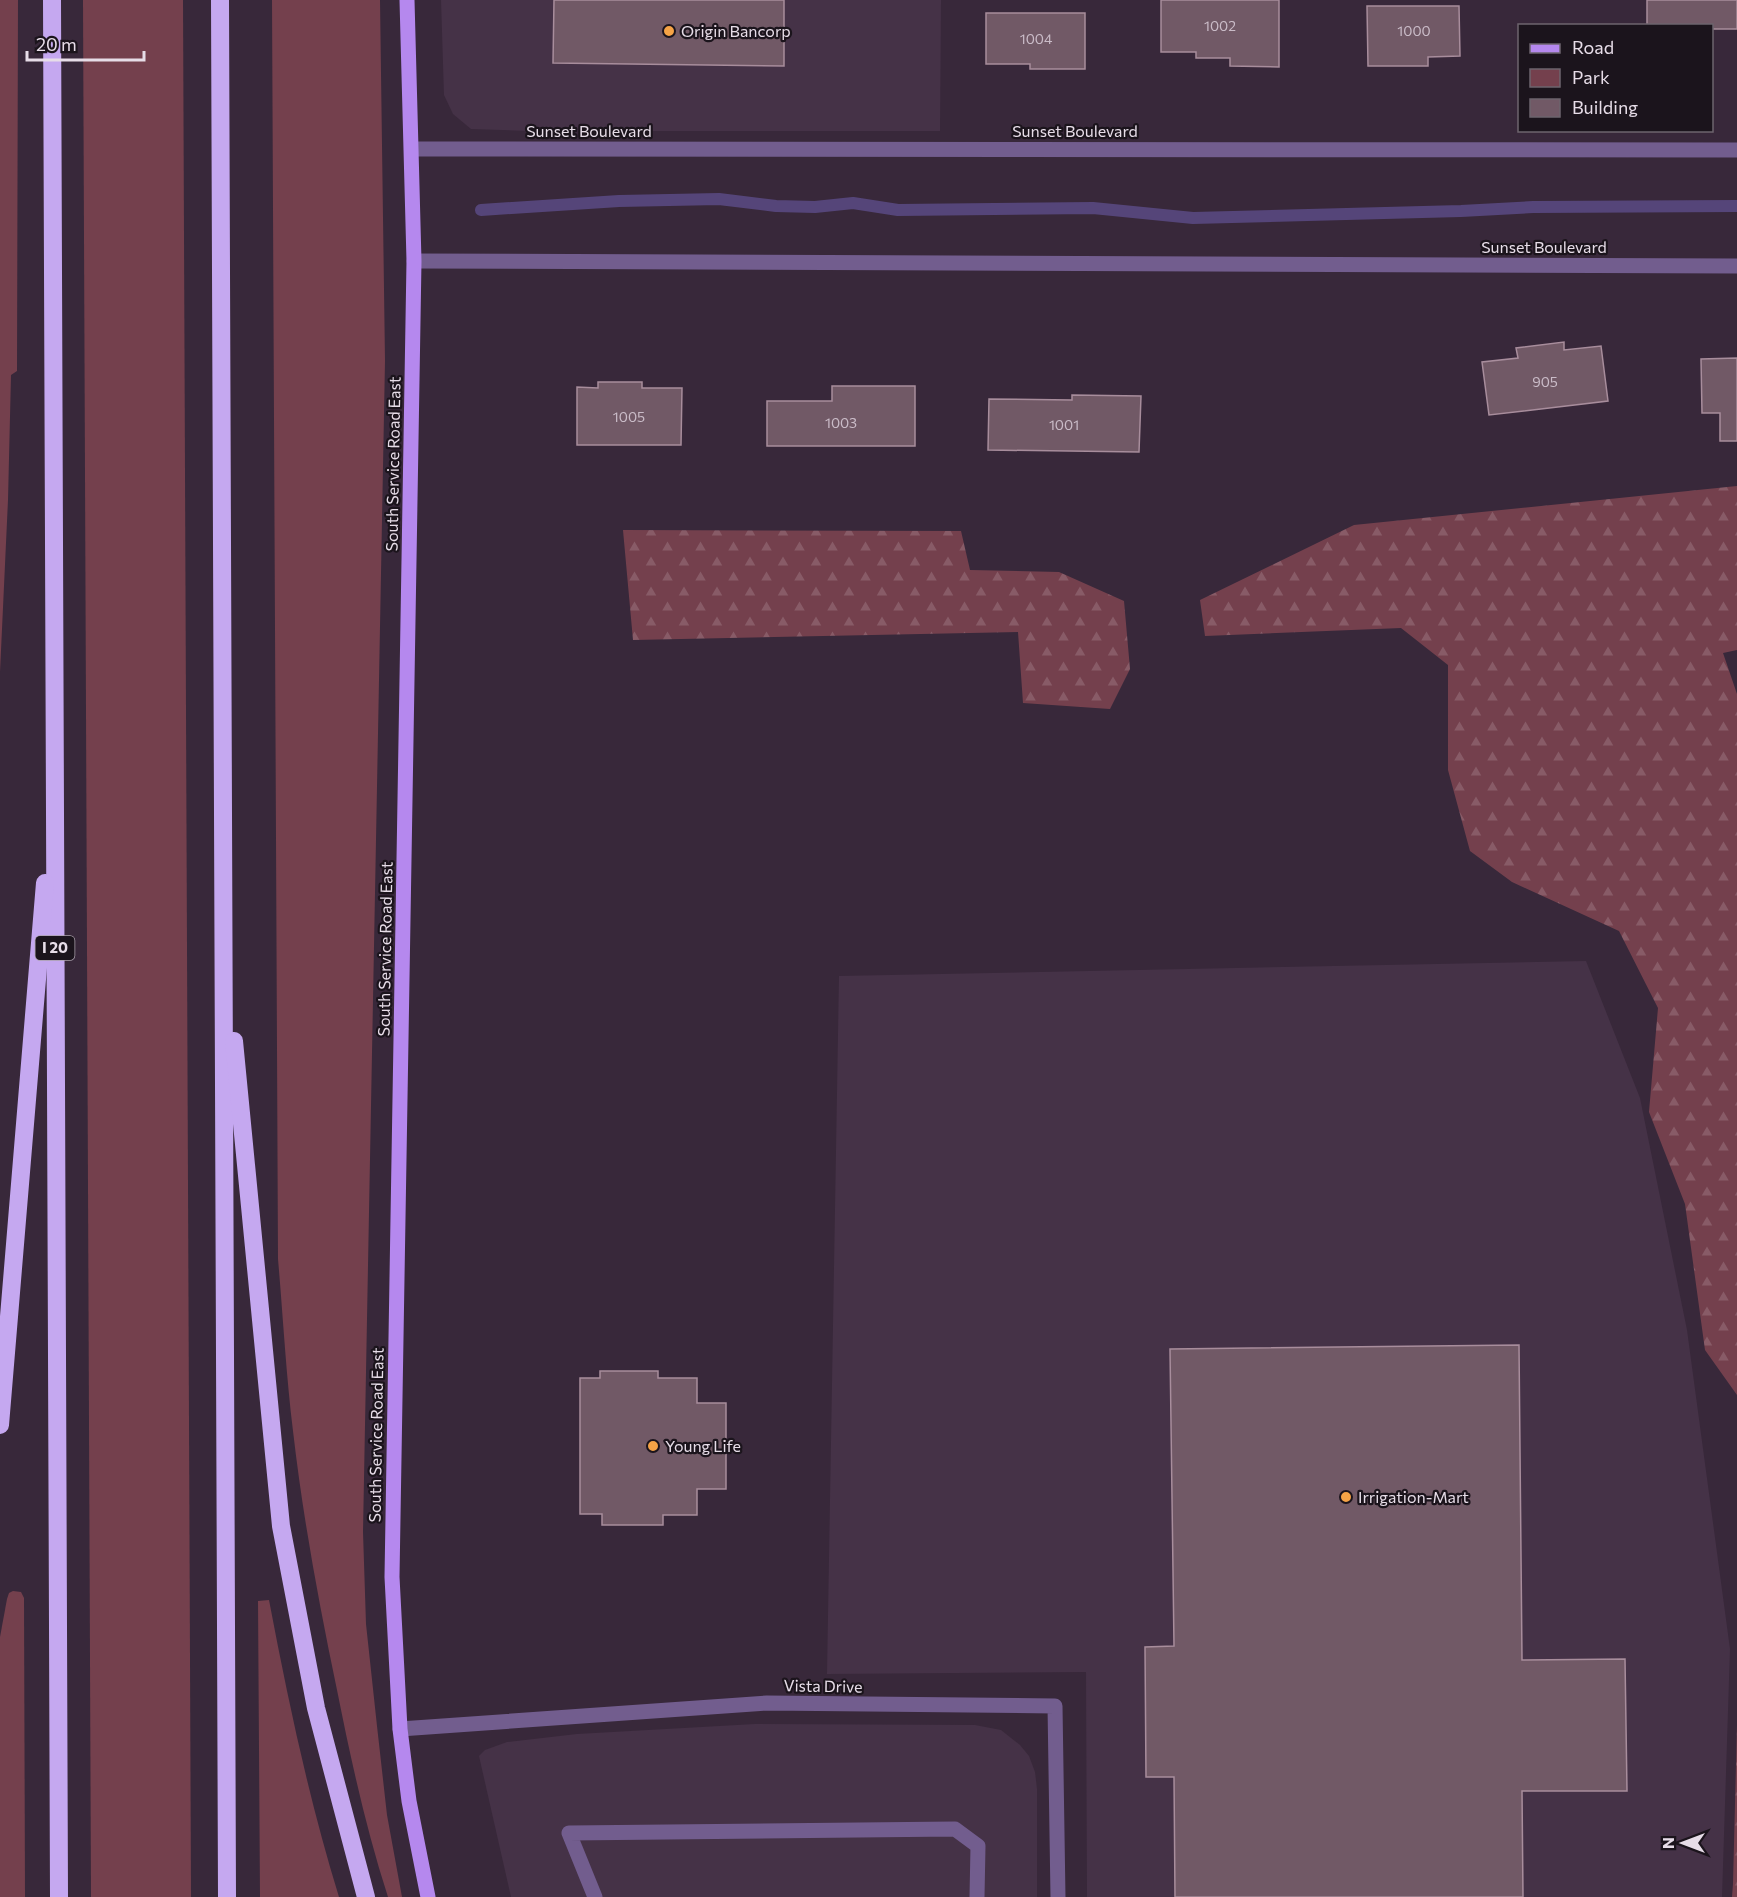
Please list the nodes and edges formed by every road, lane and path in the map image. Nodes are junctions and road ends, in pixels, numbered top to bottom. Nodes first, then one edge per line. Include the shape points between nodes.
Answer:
1 (52, 0) edge
2 (220, 0) edge
3 (407, 0) edge
4 (412, 149) junction
5 (1737, 150) edge
6 (414, 261) junction
7 (1737, 266) edge
8 (55, 758) junction
9 (223, 929) junction
10 (0, 1425) edge
11 (400, 1730) junction
12 (59, 1897) edge
13 (227, 1897) edge
14 (366, 1897) edge
15 (428, 1897) edge
16 (596, 1897) edge
17 (977, 1897) edge
18 (1058, 1897) edge

1 - 8 highway, I 20
2 - 9 highway
3 - 4 main road, South Service Road East
4 - 5 street, Sunset Boulevard
4 - 6 main road, South Service Road East
6 - 7 street, Sunset Boulevard
6 - 11 main road, South Service Road East via 392,1577
8 - 10 highway
8 - 12 highway, I 20
9 - 13 highway
9 - 14 highway via 281,1526 316,1708
11 - 15 main road, South Service Road East
11 - 18 street, Vista Drive via 767,1703 1055,1706
16 - 17 street via 569,1833 955,1829 978,1846

